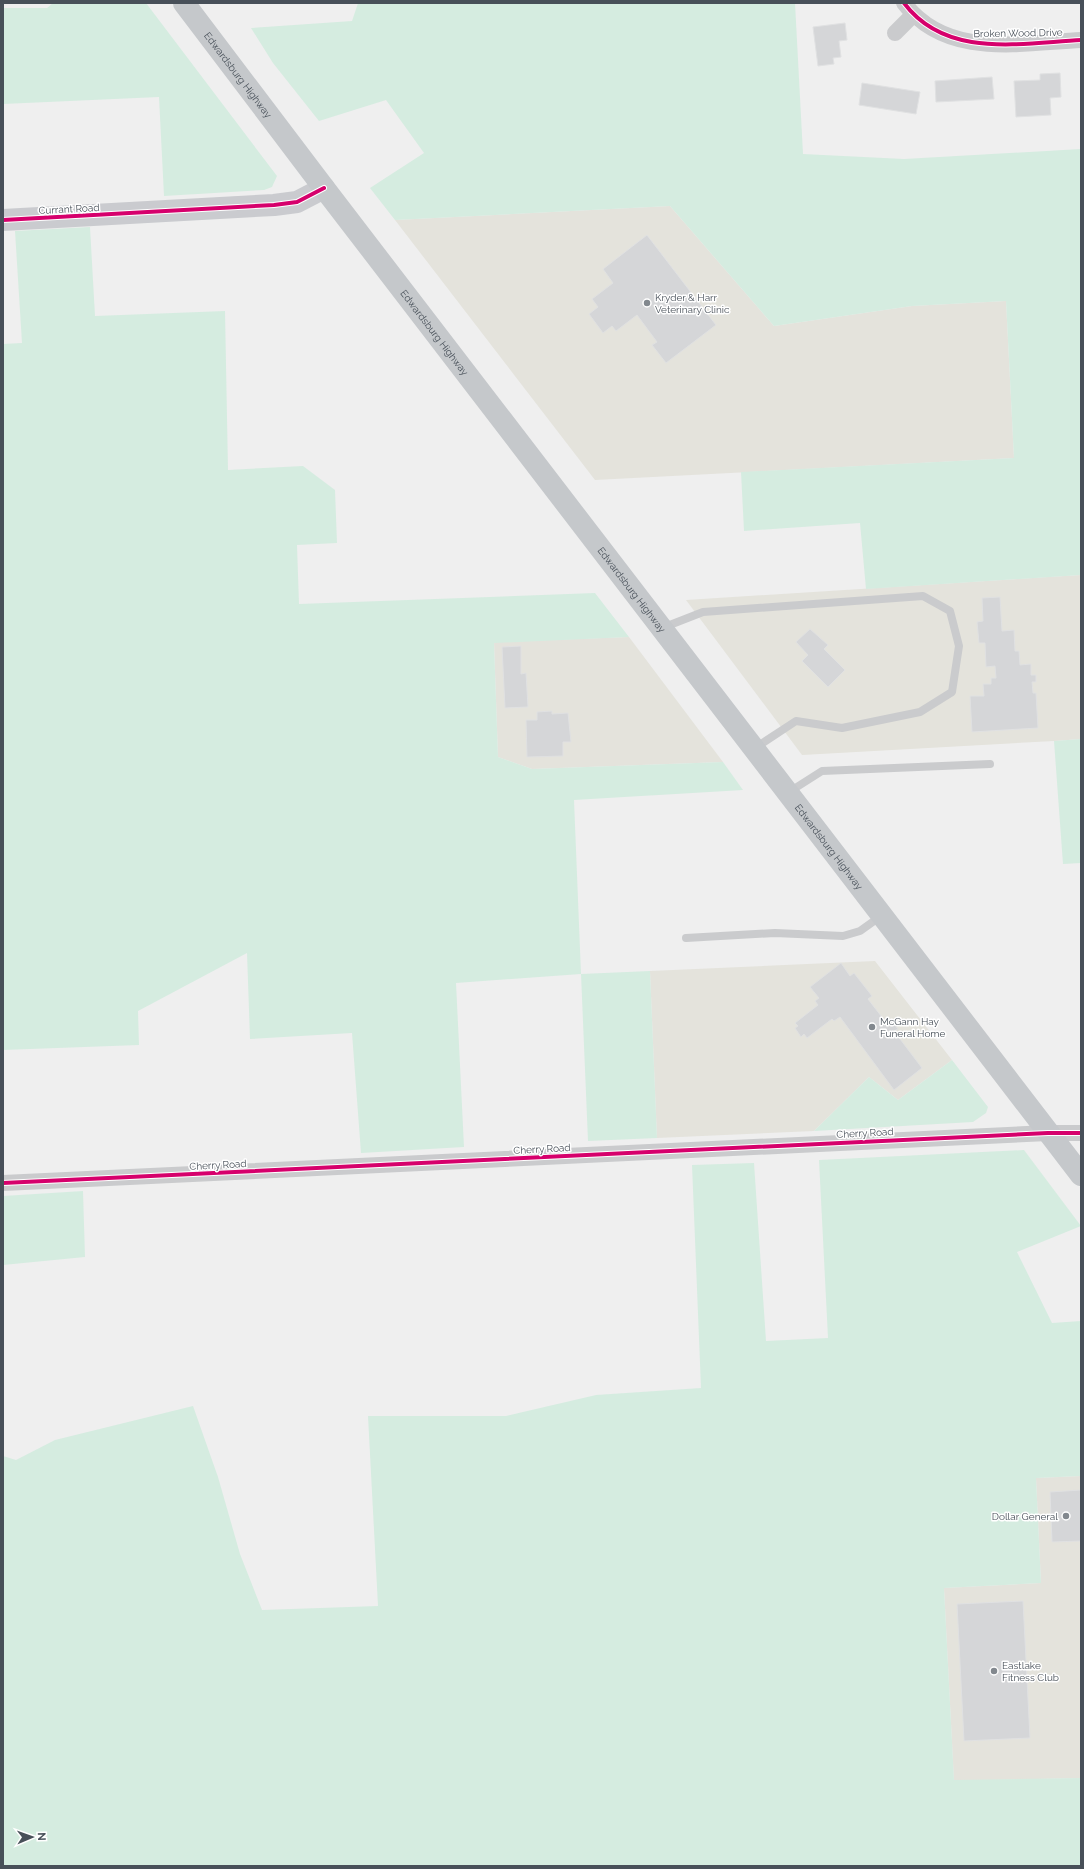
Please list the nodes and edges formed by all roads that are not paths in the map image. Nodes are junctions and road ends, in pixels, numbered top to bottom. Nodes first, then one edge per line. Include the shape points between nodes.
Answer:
1 (184, 3) edge
2 (909, 9) edge
3 (895, 33) dead end
4 (1081, 40) edge
5 (324, 188) junction
6 (3, 220) edge
7 (662, 628) junction
8 (754, 749) junction
9 (990, 764) dead end
10 (788, 793) junction
11 (882, 915) junction
12 (686, 938) dead end
13 (1048, 1133) junction
14 (1081, 1133) edge
15 (1081, 1175) edge
16 (3, 1183) edge

1 - 5 main road, Edwardsburg Highway
2 - 3 street, Broken Wood Drive
2 - 4 street, Broken Wood Drive via 928,27 964,41 986,44
5 - 6 street, Currant Road via 297,202 274,205
5 - 7 main road, Edwardsburg Highway
7 - 8 main road, Edwardsburg Highway
7 - 8 lane via 703,612 923,596 950,611 959,646 952,692 920,712 842,728 796,721
8 - 10 main road, Edwardsburg Highway
9 - 10 lane via 822,771
10 - 11 main road, Edwardsburg Highway
11 - 12 lane via 860,931 843,936 775,933
11 - 13 main road, Edwardsburg Highway
13 - 14 street, Cherry Road
13 - 15 main road, Edwardsburg Highway
13 - 16 street, Cherry Road

